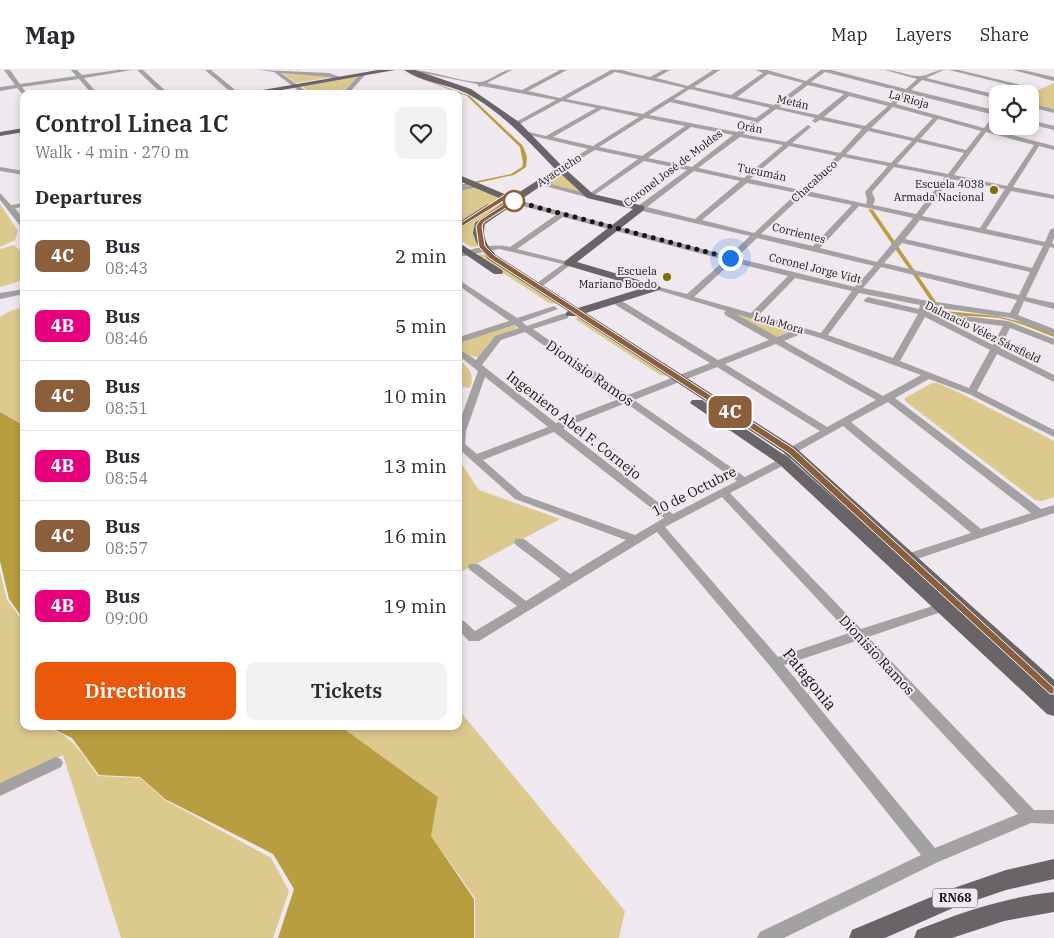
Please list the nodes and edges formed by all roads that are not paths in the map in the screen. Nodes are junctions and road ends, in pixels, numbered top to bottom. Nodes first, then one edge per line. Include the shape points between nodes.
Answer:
1 (7, 70) edge
2 (74, 70) edge
3 (129, 70) edge
4 (140, 70) edge
5 (208, 70) edge
6 (263, 70) edge
7 (327, 70) edge
8 (386, 70) edge
9 (408, 70) edge
10 (412, 70) edge
11 (458, 70) edge
12 (509, 70) edge
13 (564, 70) edge
14 (615, 70) edge
15 (667, 70) edge
16 (717, 70) edge
17 (759, 70) edge
18 (824, 70) edge
19 (888, 70) edge
20 (941, 70) edge
21 (952, 70) edge
22 (1016, 70) edge
23 (275, 71) edge
24 (767, 72) junction
25 (362, 74) junction
26 (81, 77) junction
27 (437, 77) junction
28 (340, 78) junction
29 (652, 78) junction
30 (921, 78) junction
31 (1054, 80) edge
32 (808, 83) junction
33 (1047, 83) dead end
34 (481, 84) junction
35 (295, 85) junction
36 (1017, 85) edge
37 (18, 86) junction
38 (690, 87) junction
39 (0, 89) edge
40 (21, 90) edge
41 (92, 90) edge
42 (162, 90) edge
43 (232, 90) edge
44 (267, 90) edge
45 (302, 90) edge
46 (348, 90) edge
47 (468, 91) junction
48 (907, 91) junction
49 (522, 92) junction
50 (848, 94) junction
51 (989, 95) edge
52 (731, 98) junction
53 (560, 100) junction
54 (669, 100) junction
55 (891, 105) junction
56 (1039, 107) edge
57 (600, 108) junction
58 (771, 110) junction
59 (1054, 110) edge
60 (989, 111) edge
61 (644, 116) junction
62 (937, 117) junction
63 (759, 119) junction
64 (818, 119) junction
65 (516, 124) junction
66 (989, 124) edge
67 (1039, 124) edge
68 (690, 125) junction
69 (1054, 128) edge
70 (866, 129) junction
71 (985, 130) junction
72 (20, 131) edge
73 (524, 133) junction
74 (0, 134) edge
75 (737, 135) junction
76 (547, 138) junction
77 (915, 140) junction
78 (786, 144) junction
79 (1037, 144) junction
80 (595, 147) junction
81 (1054, 148) edge
82 (968, 152) junction
83 (842, 155) junction
84 (643, 158) junction
85 (892, 165) junction
86 (0, 169) edge
87 (560, 169) junction
88 (692, 169) junction
89 (20, 172) edge
90 (949, 176) junction
91 (745, 179) junction
92 (466, 181) edge
93 (539, 183) junction
94 (1009, 188) junction
95 (802, 192) junction
96 (0, 194) edge
97 (590, 196) junction
98 (1054, 197) edge
99 (509, 199) junction
100 (857, 204) junction
101 (20, 206) edge
102 (869, 206) junction
103 (10, 207) junction
104 (641, 208) junction
105 (561, 215) junction
106 (917, 217) junction
107 (20, 220) edge
108 (697, 221) junction
109 (462, 224) edge
110 (614, 229) junction
111 (982, 230) junction
112 (1054, 230) edge
113 (756, 235) junction
114 (897, 244) junction
115 (1050, 245) edge
116 (488, 248) junction
117 (512, 249) junction
118 (816, 249) junction
119 (462, 251) edge
120 (728, 260) junction
121 (569, 263) junction
122 (878, 265) junction
123 (1035, 271) junction
124 (791, 277) junction
125 (462, 284) edge
126 (537, 286) junction
127 (655, 288) junction
128 (20, 292) edge
129 (855, 293) junction
130 (0, 296) edge
131 (688, 297) junction
132 (1020, 298) junction
133 (614, 300) junction
134 (712, 304) junction
135 (932, 304) junction
136 (1054, 306) edge
137 (565, 312) junction
138 (923, 313) junction
139 (753, 316) junction
140 (1011, 320) junction
141 (516, 322) junction
142 (527, 329) junction
143 (803, 330) junction
144 (1054, 332) edge
145 (823, 336) junction
146 (462, 339) edge
147 (778, 340) junction
148 (1054, 342) edge
149 (994, 350) junction
150 (462, 354) edge
151 (895, 362) junction
152 (718, 365) junction
153 (479, 368) junction
154 (929, 375) junction
155 (1054, 379) edge
156 (674, 382) junction
157 (972, 392) junction
158 (887, 399) junction
159 (627, 400) junction
160 (844, 422) junction
161 (462, 428) edge
162 (554, 428) junction
163 (827, 431) junction
164 (1054, 433) edge
165 (462, 447) edge
166 (787, 456) junction
167 (475, 459) junction
168 (745, 482) junction
169 (724, 493) junction
170 (1054, 509) edge
171 (1040, 514) junction
172 (672, 519) junction
173 (658, 526) junction
174 (980, 534) junction
175 (637, 540) junction
176 (520, 542) dead end
177 (901, 560) junction
178 (474, 567) dead end
179 (570, 580) junction
180 (951, 605) junction
181 (526, 607) junction
182 (462, 627) edge
183 (859, 636) junction
184 (775, 664) junction
185 (1054, 691) edge
186 (1054, 709) edge
187 (56, 763) dead end
188 (0, 790) edge
189 (1030, 816) junction
190 (1054, 817) edge
191 (932, 857) junction
192 (1054, 869) edge
193 (1054, 902) edge
194 (766, 938) edge
195 (860, 938) edge
196 (925, 938) edge

1 - 37 street
2 - 26 street
3 - 26 street
4 - 42 street
5 - 43 street
6 - 23 street
7 - 28 street
8 - 25 main road
9 - 27 main road
10 - 27 street, Orán
11 - 27 street
12 - 34 street
13 - 49 street
14 - 29 street, Metán
14 - 53 street
15 - 29 street
16 - 38 street, Ayacucho
17 - 24 street, La Rioja
18 - 32 street, Coronel José de Moldes
18 - 48 street
19 - 30 street
20 - 30 street, Chacabuco
21 - 36 street
22 - 31 street
23 - 28 street
23 - 35 street
24 - 32 street, La Rioja
24 - 52 street
25 - 28 main road
25 - 46 street
26 - 37 street
26 - 41 street
27 - 34 street, Orán
27 - 47 main road
28 - 35 main road
29 - 38 street, Metán
30 - 48 street, Chacabuco
30 - 51 street
31 - 33 street
32 - 50 street, La Rioja
32 - 58 street, Coronel José de Moldes
34 - 47 street
34 - 49 street, Orán
35 - 44 main road
35 - 45 street
37 - 39 street
37 - 40 street
38 - 52 street, Metán
38 - 54 street, Ayacucho
47 - 65 main road
48 - 55 street, Chacabuco
48 - 60 street
49 - 53 street, Orán
50 - 55 street, La Rioja
50 - 64 street
52 - 58 street, Metán
53 - 57 street, Orán
53 - 65 street
54 - 61 street, Ayacucho
54 - 63 street
55 - 62 street, La Rioja
55 - 70 street, Chacabuco
56 - 59 street
57 - 61 street, Orán
57 - 76 street
58 - 63 street, Coronel José de Moldes
58 - 64 street, Metán
61 - 68 street, Orán
61 - 80 street, Ayacucho
62 - 71 street, La Rioja
62 - 77 street
63 - 75 street, Coronel José de Moldes
64 - 70 street, Metán
64 - 78 street
65 - 73 main road
66 - 71 street
67 - 69 street
68 - 75 street, Orán
68 - 84 street
70 - 77 street, Metán
70 - 83 street, Chacabuco
71 - 79 street, La Rioja
71 - 82 street
72 - 74 main road
73 - 76 street, Tucumán
73 - 87 main road
75 - 78 street, Orán
75 - 88 street, Coronel José de Moldes
76 - 80 street, Tucumán
77 - 82 street, Metán
77 - 85 street
78 - 83 street, Orán
78 - 91 street
79 - 81 street, La Rioja
79 - 94 street
80 - 84 street, Tucumán
80 - 87 street, Ayacucho
82 - 90 street
83 - 85 street, Orán
83 - 95 street, Chacabuco
84 - 88 street, Tucumán
84 - 97 street
85 - 90 street, Orán
85 - 102 street via 868,192 872,200
86 - 89 street
87 - 93 main road, Ayacucho
87 - 97 main road
88 - 91 street, Tucumán
88 - 104 street, Coronel José de Moldes
90 - 94 street, Orán
90 - 106 street
91 - 95 street, Tucumán
91 - 108 street
92 - 99 main road
93 - 97 street, Corrientes
93 - 99 main road, Ayacucho
94 - 98 street, Orán
94 - 111 street
95 - 100 street, Tucumán
95 - 113 street, Chacabuco
96 - 103 street
97 - 104 main road, Corrientes
99 - 105 street
99 - 109 main road, Ayacucho
99 - 116 main road, Ayacucho via 480,223 478,230
100 - 102 street, Tucumán
100 - 118 street
101 - 103 street
102 - 106 street, Tucumán
103 - 107 street
104 - 108 street, Corrientes
104 - 110 main road, Coronel José de Moldes
105 - 110 street
105 - 117 street
106 - 111 street, Tucumán
106 - 114 street
108 - 113 street, Corrientes
110 - 120 street
110 - 121 main road, Coronel José de Moldes
111 - 115 street, Tucumán
112 - 115 street
113 - 118 street, Corrientes
113 - 120 street, Chacabuco
114 - 122 street
114 - 123 street
115 - 123 street
116 - 117 street, Lola Mora
116 - 119 street
116 - 126 main road via 492,257
117 - 121 street, Lola Mora
118 - 122 street, Corrientes
119 - 137 main road
120 - 124 street, Dalmacio Vélez Sársfield
120 - 131 street, Chacabuco
121 - 126 street, Coronel José de Moldes
121 - 127 main road, Lola Mora
122 - 129 street
122 - 132 street, Corrientes
123 - 132 street
124 - 129 street, Dalmacio Vélez Sársfield
124 - 139 street
125 - 141 street, Dionisio Ramos
126 - 137 main road
127 - 131 street, Lola Mora
127 - 133 main road
128 - 130 street
129 - 135 street, Coronel Jorge Vidt
129 - 138 street, Dalmacio Vélez Sársfield
129 - 145 street
131 - 134 street, Lola Mora
132 - 136 street, Corrientes
132 - 140 street
133 - 137 main road
133 - 152 street
134 - 139 street, Lola Mora
134 - 147 street
135 - 138 street
135 - 140 street, Coronel Jorge Vidt
137 - 141 street
137 - 142 street
137 - 156 main road
138 - 140 street
138 - 149 street, Dalmacio Vélez Sársfield
138 - 151 street
139 - 143 street, Lola Mora
140 - 144 street, Coronel Jorge Vidt
140 - 148 street
140 - 149 street
141 - 142 street, Dionisio Ramos
141 - 146 street
142 - 153 street via 498,338
142 - 159 street, Dionisio Ramos
143 - 145 street, Lola Mora
143 - 147 street
145 - 151 street, Lola Mora
147 - 152 street
147 - 158 street
149 - 155 street, Dalmacio Vélez Sársfield
149 - 157 street
150 - 153 street, Ingeniero Abel F. Cornejo
151 - 154 street, Lola Mora
152 - 156 street
152 - 163 street
153 - 161 street
153 - 162 street, Ingeniero Abel F. Cornejo
154 - 157 street, Lola Mora
154 - 158 street, 10 de Octubre
156 - 159 street
156 - 166 main road
157 - 164 street, Lola Mora
158 - 160 street, 10 de Octubre
158 - 171 street
159 - 162 street
159 - 168 street, Dionisio Ramos
160 - 163 street, 10 de Octubre
160 - 174 street
162 - 167 street
162 - 172 street, Ingeniero Abel F. Cornejo
163 - 166 street, 10 de Octubre
165 - 167 street
166 - 168 street, 10 de Octubre
166 - 177 main road
167 - 175 street via 519,497
168 - 169 street, 10 de Octubre
169 - 172 street, 10 de Octubre
169 - 183 street, Dionisio Ramos
170 - 171 street
171 - 174 street
172 - 173 street, 10 de Octubre
173 - 175 street, 10 de Octubre
173 - 184 street, Patagonia
174 - 177 street
175 - 179 street, 10 de Octubre
176 - 179 street
177 - 180 main road
178 - 181 street
179 - 181 street, 10 de Octubre
180 - 183 street
180 - 185 main road
180 - 186 main road
181 - 182 street, 10 de Octubre via 474,638
183 - 184 street
183 - 189 street, Dionisio Ramos
184 - 191 street, Patagonia
187 - 188 street
189 - 190 street
189 - 191 street
191 - 194 street
192 - 195 main road, RN68 via 1006,880 956,897
193 - 196 main road, RN68 via 972,919

